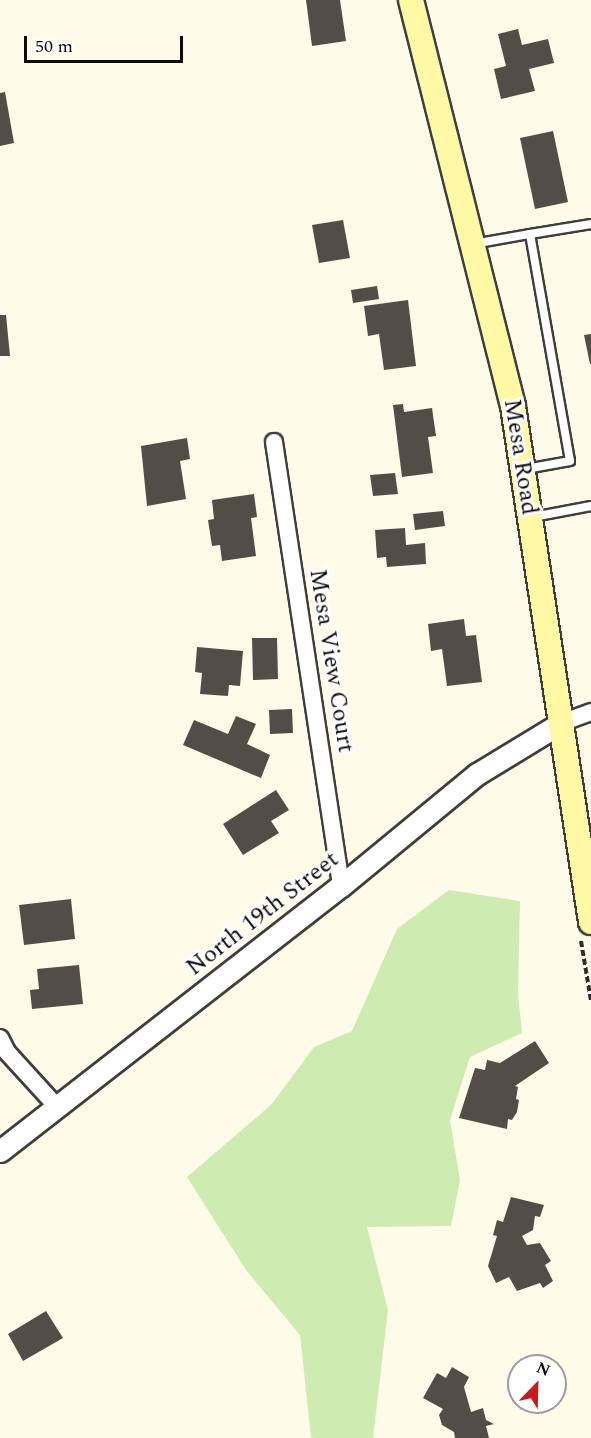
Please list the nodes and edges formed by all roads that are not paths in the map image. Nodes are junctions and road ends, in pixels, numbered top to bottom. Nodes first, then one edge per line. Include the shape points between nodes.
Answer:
1 (411, 0) edge
2 (591, 224) edge
3 (530, 234) junction
4 (472, 244) junction
5 (274, 442) dead end
6 (523, 470) junction
7 (591, 506) edge
8 (530, 518) junction
9 (591, 711) edge
10 (561, 723) junction
11 (341, 886) junction
12 (591, 922) edge
13 (0, 1038) edge
14 (57, 1107) junction
15 (0, 1151) edge

1 - 4 main road, Mesa Road
2 - 3 lane
3 - 4 lane
3 - 6 lane via 570,461
4 - 6 main road, Mesa Road via 513,405
5 - 11 street, Mesa View Court
6 - 8 main road, Mesa Road
7 - 8 lane
8 - 10 main road, Mesa Road
9 - 10 street
10 - 11 street, North 19th Street via 477,774
10 - 12 main road, Mesa Road
11 - 14 street, North 19th Street
13 - 14 street via 7,1052
14 - 15 street, North 19th Street

